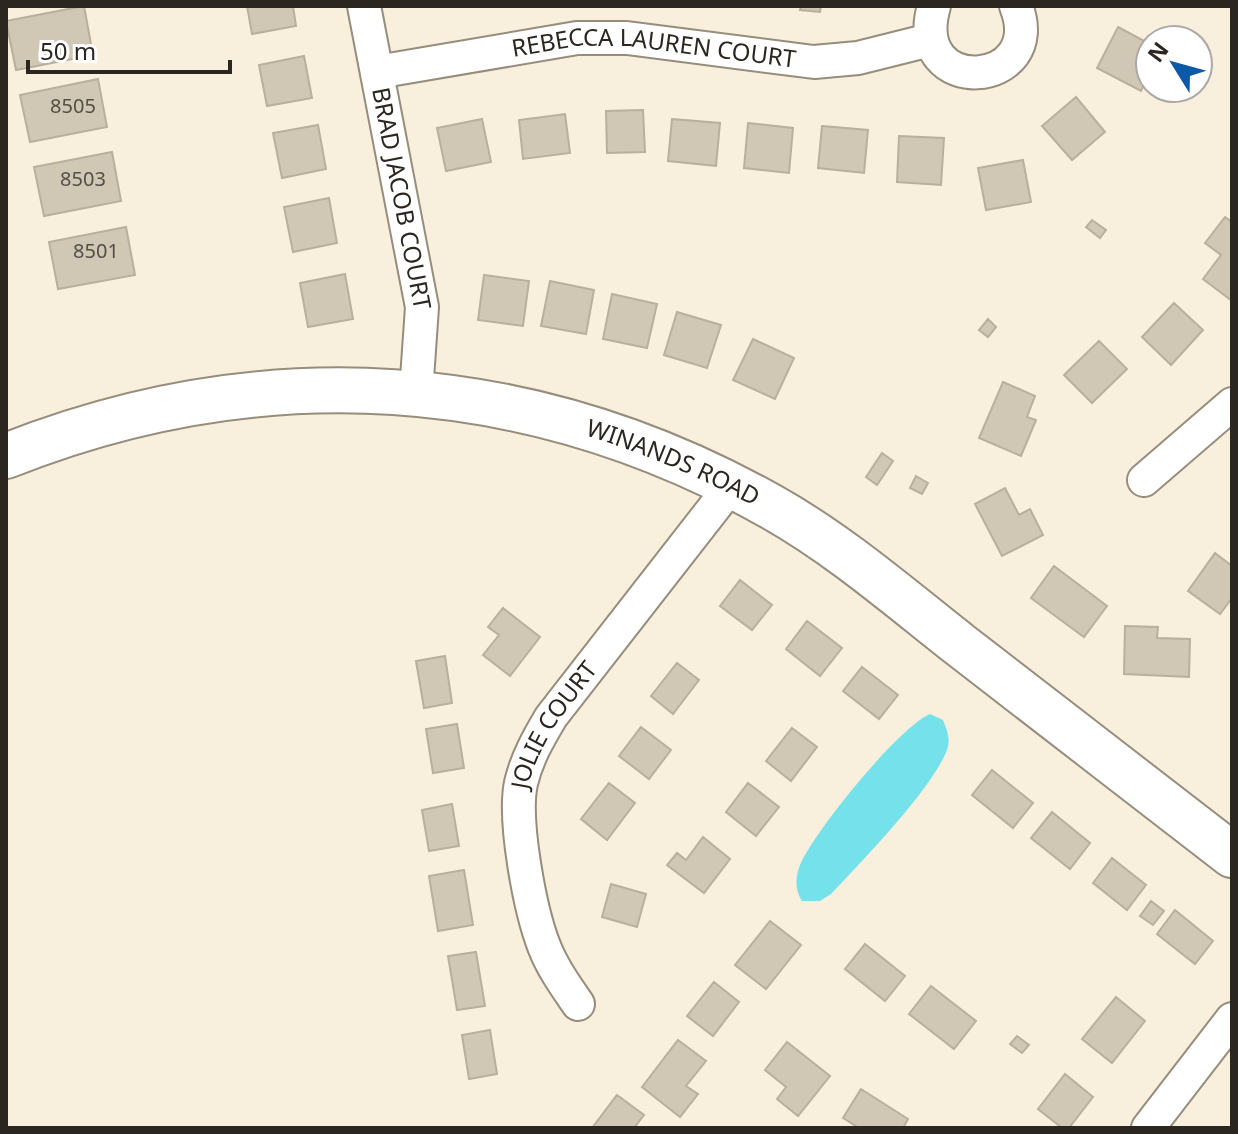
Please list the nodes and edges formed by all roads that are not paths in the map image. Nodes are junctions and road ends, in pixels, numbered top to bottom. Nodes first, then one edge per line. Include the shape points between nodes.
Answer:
1 (364, 6) edge
2 (934, 6) edge
3 (1016, 6) edge
4 (930, 40) junction
5 (377, 72) junction
6 (416, 393) junction
7 (1232, 404) edge
8 (6, 456) edge
9 (1144, 480) dead end
10 (731, 486) junction
11 (1232, 855) edge
12 (578, 1004) dead end
13 (1232, 1019) edge
14 (1148, 1128) edge

1 - 5 street, BRAD JACOB COURT
2 - 4 street
3 - 4 street via 1021,36 1013,55 1000,67 970,74 952,68
4 - 5 street, REBECCA LAUREN COURT via 858,58 814,62 627,38 577,38
5 - 6 street, BRAD JACOB COURT via 422,307
6 - 8 street, WINANDS ROAD via 310,389 208,399 107,421
6 - 10 street, WINANDS ROAD via 458,397 596,428 669,455
7 - 9 street
10 - 11 street, WINANDS ROAD via 845,555
10 - 12 street, JOLIE COURT via 551,717 531,751 520,786 518,815 535,915 556,973
13 - 14 street

